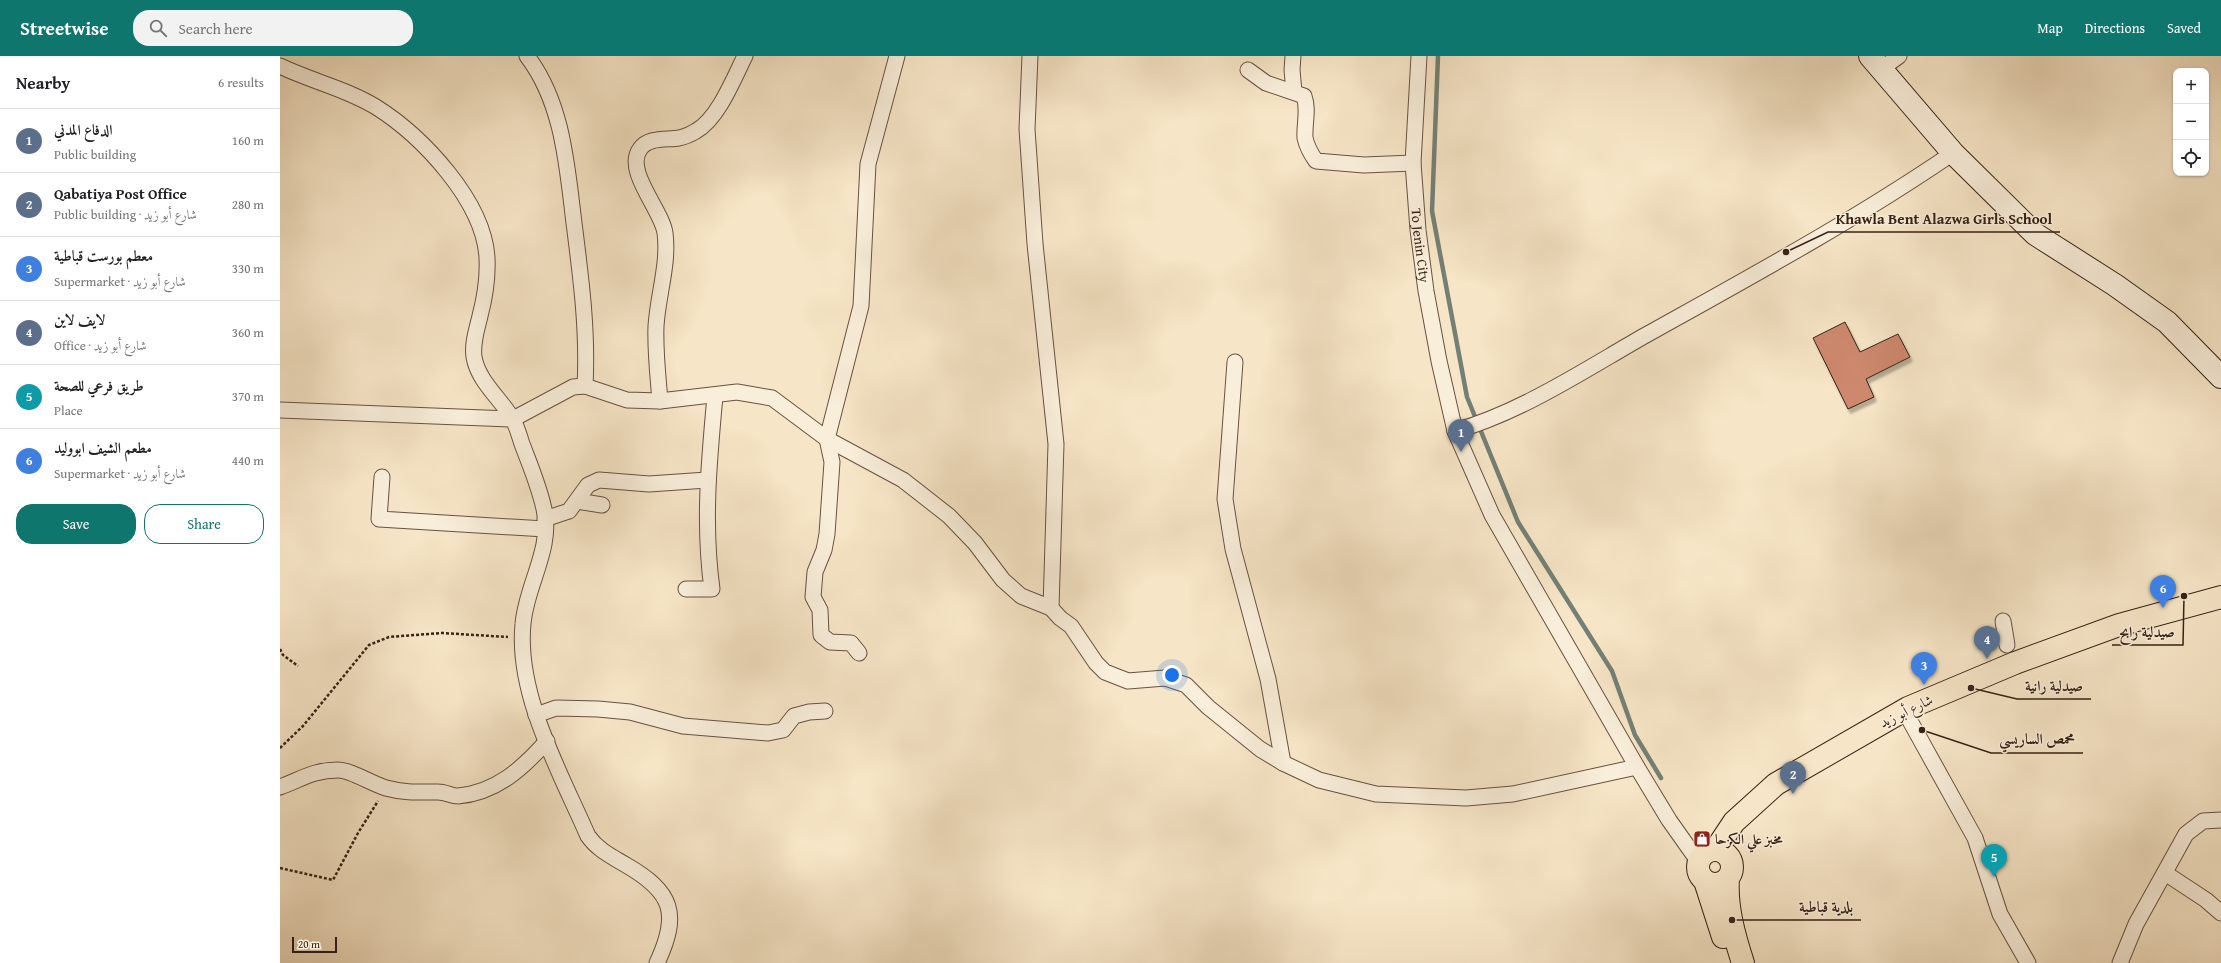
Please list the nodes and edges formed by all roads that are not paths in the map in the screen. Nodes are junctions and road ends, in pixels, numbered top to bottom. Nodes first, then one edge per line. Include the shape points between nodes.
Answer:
1 (527, 56) edge
2 (745, 56) edge
3 (897, 56) edge
4 (1030, 56) edge
5 (1293, 56) edge
6 (1419, 56) edge
7 (1898, 56) edge
8 (1876, 62) edge
9 (280, 66) edge
10 (1248, 70) dead end
11 (1294, 92) junction
12 (1953, 153) junction
13 (1413, 164) junction
14 (1235, 362) dead end
15 (2221, 377) edge
16 (585, 386) junction
17 (715, 396) junction
18 (660, 401) junction
19 (280, 410) edge
20 (513, 419) junction
21 (1455, 431) junction
22 (827, 440) junction
23 (382, 477) dead end
24 (707, 480) junction
25 (577, 501) junction
26 (602, 505) dead end
27 (545, 524) junction
28 (686, 590) dead end
29 (2221, 597) edge
30 (1051, 608) junction
31 (2003, 622) dead end
32 (2007, 645) dead end
33 (859, 653) dead end
34 (1904, 710) junction
35 (825, 711) dead end
36 (536, 715) junction
37 (547, 741) junction
38 (1284, 763) junction
39 (1637, 767) junction
40 (280, 787) edge
41 (2221, 820) edge
42 (1707, 855) junction
43 (2165, 873) junction
44 (1728, 878) junction
45 (1706, 881) junction
46 (2221, 913) edge
47 (657, 963) edge
48 (1732, 963) edge
49 (1743, 963) edge
50 (2028, 963) edge
51 (2120, 963) edge

1 - 16 street via 537,69 550,97 561,133 584,295 587,348
2 - 18 street via 726,94 710,118 697,130 681,138 652,140 640,148 636,156 636,168 664,230 667,254 656,327
3 - 22 street via 868,164 861,306
4 - 30 street via 1027,129 1035,244 1056,444
5 - 11 street
6 - 13 street, To Jenin City
7 - 8 street
8 - 12 street
9 - 20 street via 375,107 425,146 461,191 483,236 487,254 488,275 474,342 474,357 488,387
10 - 11 street via 1266,83
11 - 13 street via 1304,96 1307,104 1305,137 1316,161 1364,165
12 - 15 street via 2035,234 2115,285 2166,322
12 - 21 street via 1893,194 1571,378 1485,422
13 - 21 street, To Jenin City via 1426,290
14 - 38 street via 1226,499 1233,549 1268,679
16 - 18 street via 627,400
16 - 20 street via 573,387
17 - 18 street
17 - 22 street via 737,392 772,398
17 - 24 street
19 - 20 street
20 - 27 street via 539,488
21 - 39 street, To Jenin City via 1492,516
22 - 30 street via 903,480 949,516 975,542 1003,580 1021,596
22 - 33 street via 832,462 826,534 824,550 815,572 813,597 820,610 821,634 830,642 850,643
23 - 27 street via 379,519
24 - 25 street via 649,484 599,480 588,485
24 - 28 street via 708,559 712,589
25 - 26 street
25 - 27 street via 569,511
27 - 36 street via 539,568 527,598 522,638 524,674
29 - 34 main road, شارع أبو زيد via 2118,625 2015,663
30 - 38 street via 1071,626 1105,672 1128,681 1165,678 1186,685 1208,707 1260,749
31 - 32 street
34 - 42 main road, شارع أبو زيد via 1776,784 1734,822
34 - 50 street via 1976,838 2000,914
35 - 36 street via 794,716 782,730 768,733 683,726 630,712 598,709 556,708
36 - 37 street
37 - 40 street via 506,780 488,789 457,796 440,792 414,794 386,788 339,770 312,772
37 - 47 street via 588,836 595,846 641,874 658,888 666,900 670,925
38 - 39 street via 1319,780 1376,794 1466,798 1513,794
39 - 42 street, To Jenin City via 1669,820
41 - 43 street via 2203,821 2194,826 2186,834
42 - 44 main road via 1726,854 1730,858 1732,869
42 - 45 main road via 1698,873
43 - 46 street
43 - 51 street via 2136,924
44 - 45 main road via 1716,884
44 - 49 main road via 1727,893 1732,924
45 - 48 main road

